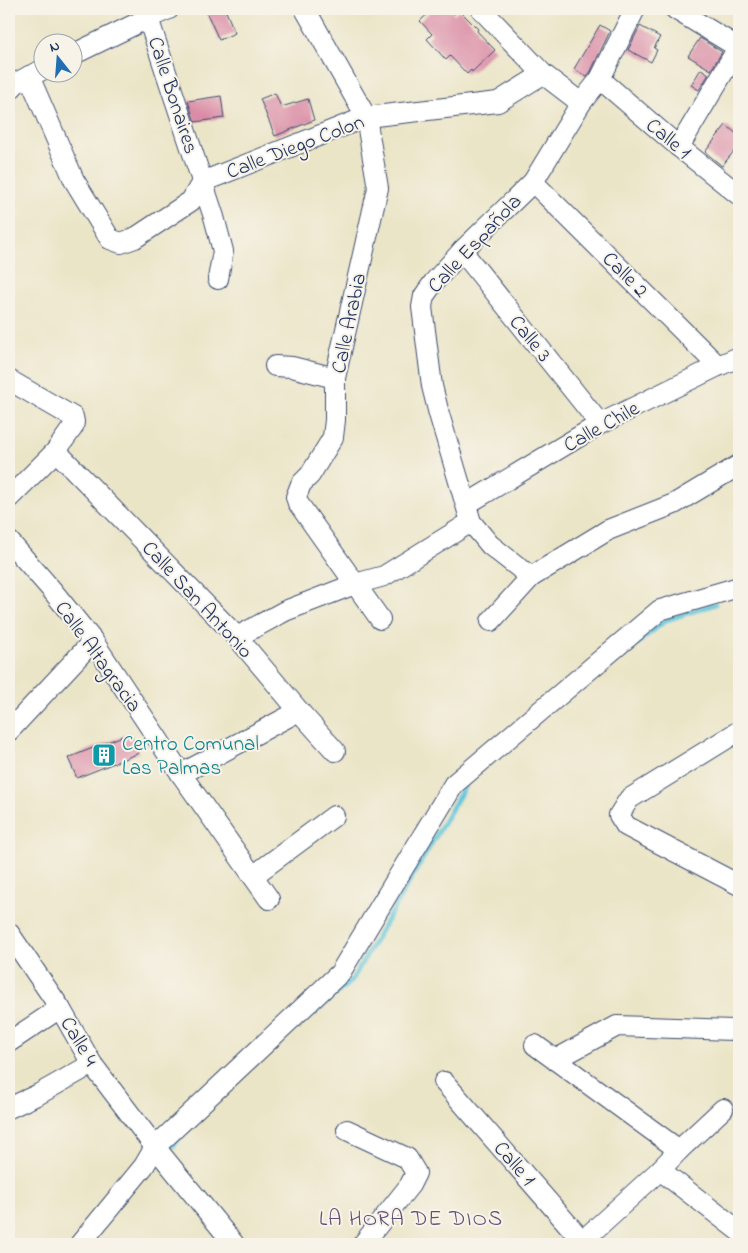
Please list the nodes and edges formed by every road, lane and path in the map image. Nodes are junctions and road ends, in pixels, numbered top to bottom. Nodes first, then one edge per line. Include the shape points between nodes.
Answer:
1 (170, 9) edge
2 (305, 9) edge
3 (481, 9) edge
4 (635, 9) edge
5 (675, 9) edge
6 (146, 13) edge
7 (739, 47) edge
8 (82, 49) edge
9 (543, 74) junction
10 (21, 79) edge
11 (600, 80) junction
12 (581, 103) junction
13 (366, 117) junction
14 (679, 147) junction
15 (202, 182) junction
16 (533, 182) junction
17 (739, 195) edge
18 (462, 251) junction
19 (218, 279) dead end
20 (739, 357) edge
21 (275, 366) dead end
22 (718, 366) junction
23 (335, 378) junction
24 (9, 380) edge
25 (600, 424) junction
26 (56, 451) junction
27 (739, 465) edge
28 (9, 498) edge
29 (469, 513) junction
30 (9, 541) edge
31 (531, 577) junction
32 (355, 584) junction
33 (739, 587) edge
34 (380, 619) dead end
35 (491, 621) dead end
36 (237, 637) junction
37 (93, 641) junction
38 (299, 711) junction
39 (9, 731) edge
40 (739, 731) edge
41 (335, 751) dead end
42 (181, 774) junction
43 (334, 816) dead end
44 (253, 876) junction
45 (739, 885) edge
46 (269, 900) dead end
47 (9, 933) edge
48 (60, 1008) junction
49 (739, 1032) edge
50 (9, 1042) edge
51 (535, 1045) dead end
52 (555, 1060) junction
53 (92, 1064) junction
54 (444, 1082) dead end
55 (9, 1108) edge
56 (723, 1109) dead end
57 (347, 1130) dead end
58 (155, 1147) junction
59 (679, 1150) junction
60 (660, 1170) junction
61 (739, 1230) edge
62 (582, 1243) edge
63 (80, 1244) edge
64 (234, 1244) edge
65 (363, 1244) edge

1 - 6 street
2 - 13 street, Calle Arabia
3 - 9 street
4 - 11 street, Calle Española
5 - 7 street
6 - 8 street
6 - 15 street, Calle Bonaires
7 - 14 street
9 - 12 street
9 - 13 street, Calle Diego Colon via 498,102
10 - 15 street, Calle Diego Colon via 74,180 110,238 121,243 135,238 191,201
11 - 12 street, Calle Española
11 - 14 street, Calle 1
12 - 16 street, Calle Española
13 - 15 street, Calle Diego Colon
13 - 23 street, Calle Arabia via 378,188
14 - 17 street, Calle 1
15 - 19 street, Calle Bonaires via 224,251
16 - 18 street, Calle Española
16 - 22 street, Calle 2
18 - 25 street, Calle 3
18 - 29 street, Calle Española via 424,296 422,307 438,414
20 - 22 street, Calle Chile
21 - 23 street
22 - 25 street, Calle Chile
23 - 32 street, Calle Arabia via 333,437 301,484 296,497
24 - 26 street via 73,417 73,427
25 - 29 street, Calle Chile
26 - 28 street
26 - 36 street, Calle San Antonio
27 - 31 street via 674,504 608,530
29 - 31 street via 490,545
29 - 32 street, Calle Chile via 384,576
30 - 37 street, Calle Altagracia
31 - 35 street
32 - 34 street, Calle Arabia
32 - 36 street, Calle Chile via 285,611
33 - 58 street via 660,610 454,784 340,973
36 - 38 street, Calle San Antonio
37 - 39 street
37 - 42 street, Calle Altagracia
38 - 41 street, Calle San Antonio
38 - 42 street
40 - 45 street via 629,799 619,815 626,826
42 - 44 street, Calle Altagracia
43 - 44 street
44 - 46 street, Calle Altagracia
47 - 48 street, Calle 4
48 - 50 street
48 - 53 street, Calle 4
49 - 52 street via 617,1026
51 - 52 street
52 - 59 street
53 - 55 street
53 - 58 street, Calle 4
54 - 62 street, Calle 1
56 - 59 street
57 - 65 street via 407,1158 416,1173
58 - 63 street via 144,1166
58 - 64 street, Calle 4
59 - 60 street
60 - 61 street
60 - 62 street

